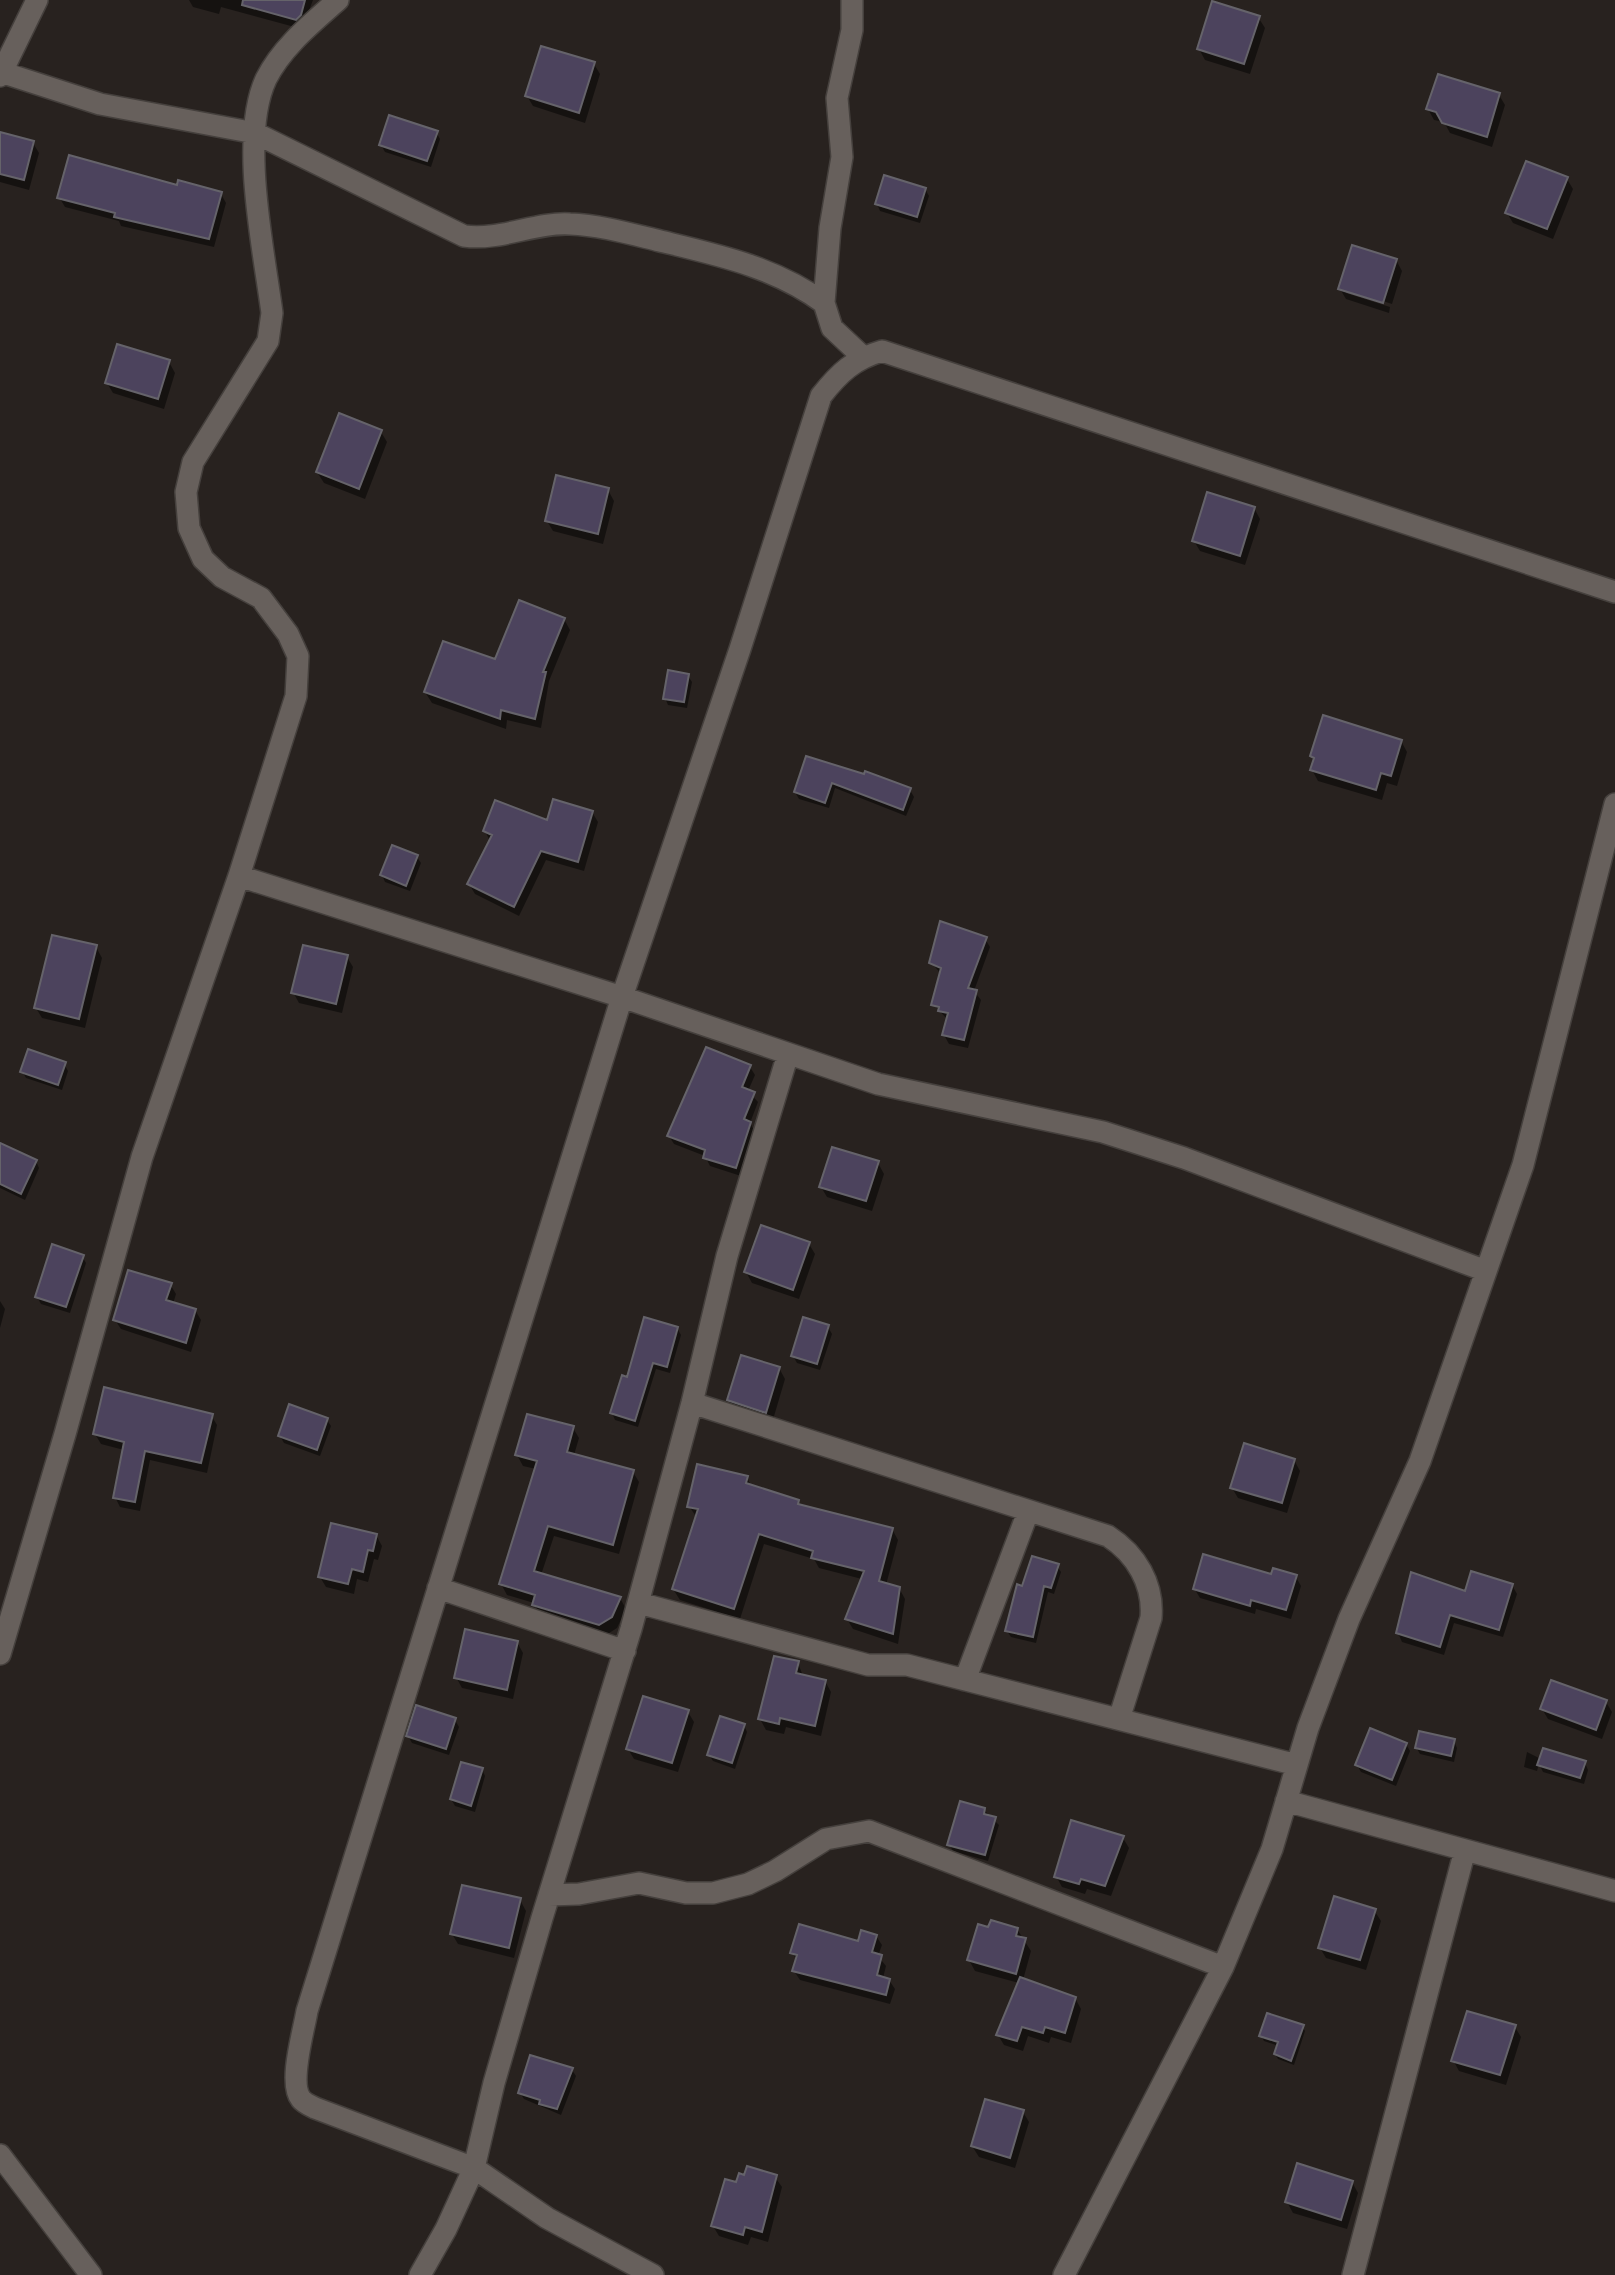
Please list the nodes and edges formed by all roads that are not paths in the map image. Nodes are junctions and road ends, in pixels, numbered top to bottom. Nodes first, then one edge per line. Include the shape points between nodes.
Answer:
1 (37, 0) edge
2 (338, 0) edge
3 (852, 0) edge
4 (2, 75) edge
5 (255, 132) junction
6 (824, 303) junction
7 (863, 357) junction
8 (1615, 592) edge
9 (1615, 804) edge
10 (239, 876) junction
11 (622, 997) junction
12 (788, 1054) junction
13 (1486, 1271) junction
14 (692, 1403) junction
15 (1028, 1512) junction
16 (439, 1588) junction
17 (639, 1603) junction
18 (625, 1651) junction
19 (0, 1654) edge
20 (965, 1680) junction
21 (1118, 1719) junction
22 (1297, 1765) junction
23 (1286, 1801) junction
24 (1465, 1850) junction
25 (1615, 1891) edge
26 (549, 1895) junction
27 (1223, 1967) junction
28 (0, 2155) edge
29 (474, 2168) junction
30 (1071, 2273) edge
31 (91, 2275) edge
32 (420, 2275) edge
33 (653, 2275) edge
34 (1353, 2275) edge

1 - 4 street
2 - 5 street via 288,47 266,80
3 - 6 street via 852,30 837,98 842,157
4 - 5 street via 100,104
5 - 6 street via 464,236 480,238 569,224 597,228 750,265 799,285
5 - 10 street via 271,332 193,462 186,492 189,528 203,559 222,577 261,598 298,656 296,696
6 - 7 street via 832,328
7 - 8 street via 882,351
7 - 11 street via 842,370 821,396
9 - 13 street via 1523,1165
10 - 11 street
10 - 19 street via 142,1157
11 - 12 street
11 - 16 street
12 - 13 street via 915,1094 1103,1132
12 - 14 street via 727,1256
13 - 22 street via 1420,1461 1349,1619
14 - 15 street
14 - 17 street
15 - 20 street
15 - 21 street via 1108,1536 1123,1546 1147,1583 1151,1618
16 - 18 street
16 - 29 street via 307,2011 296,2087 301,2100 315,2108
17 - 18 street
17 - 20 street via 868,1665 907,1665
18 - 26 street
20 - 21 street
21 - 22 street
22 - 23 street
23 - 24 street
23 - 27 street via 1272,1849
24 - 25 street
24 - 34 street
26 - 27 street via 639,1883 713,1894 775,1871 826,1839 869,1831
26 - 29 street
27 - 30 street
28 - 31 street
29 - 32 street
29 - 33 street via 547,2218

